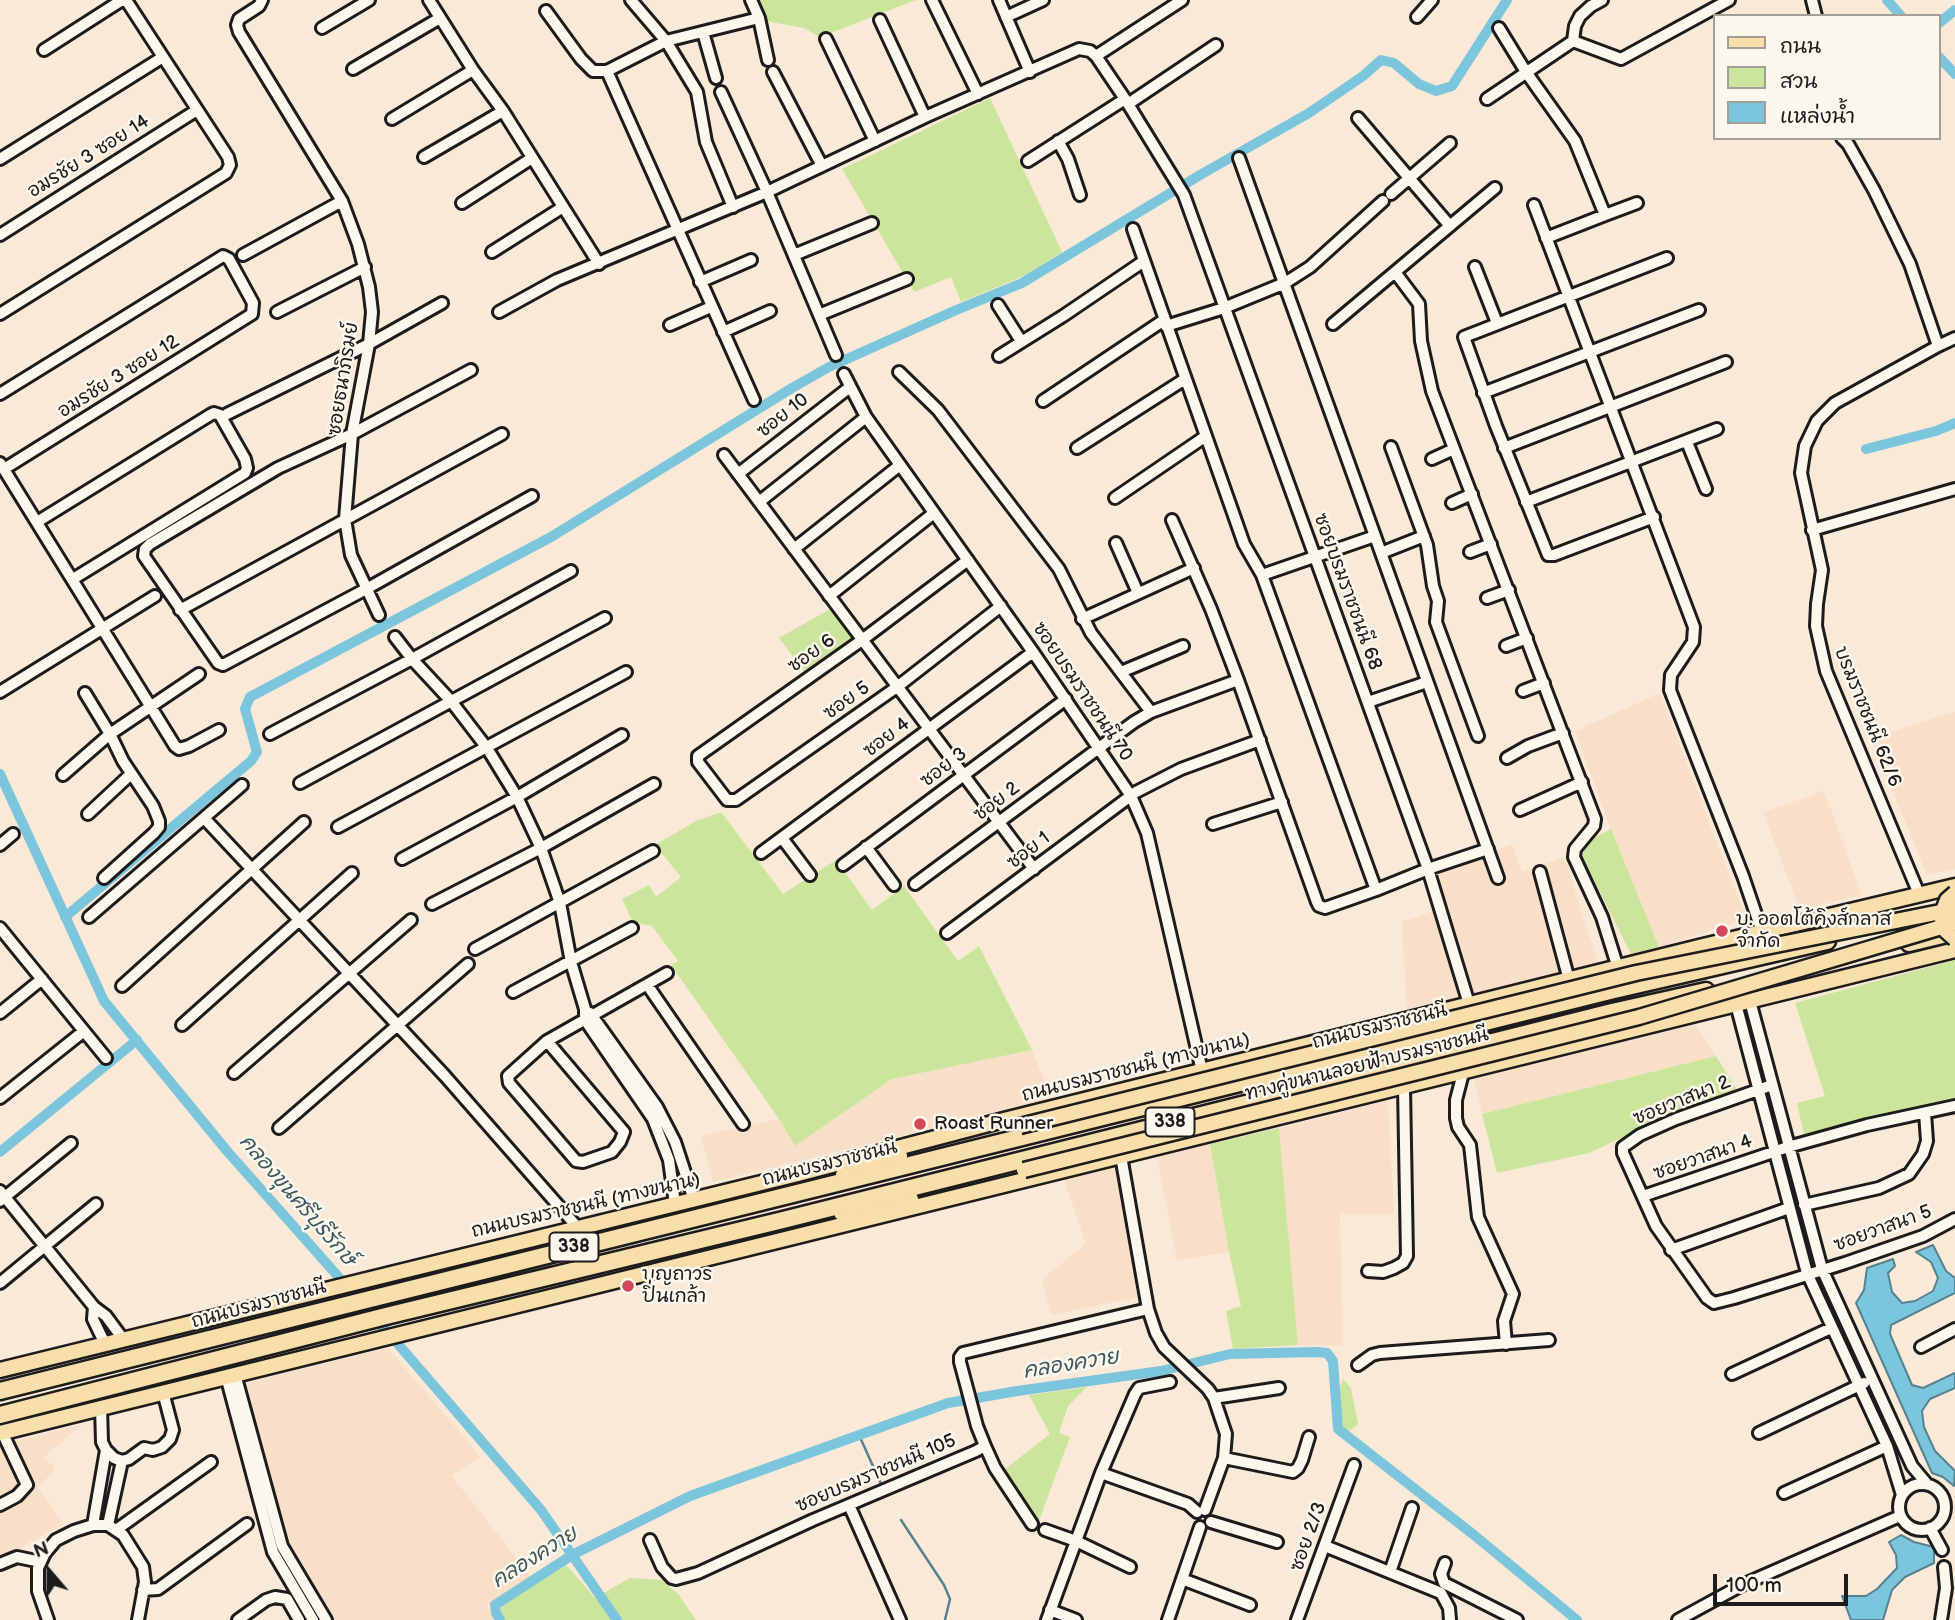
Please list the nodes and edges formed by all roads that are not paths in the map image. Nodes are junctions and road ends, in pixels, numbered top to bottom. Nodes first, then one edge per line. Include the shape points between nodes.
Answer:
1 (124, 0) edge
2 (262, 0) edge
3 (369, 0) edge
4 (429, 0) edge
5 (631, 0) edge
6 (751, 0) edge
7 (932, 0) edge
8 (999, 0) edge
9 (1043, 0) edge
10 (1182, 0) edge
11 (1432, 0) edge
12 (1602, 0) edge
13 (1729, 0) edge
14 (1589, 3) edge
15 (546, 12) dead end
16 (1006, 17) junction
17 (1417, 17) dead end
18 (440, 18) junction
19 (759, 18) junction
20 (880, 20) dead end
21 (322, 27) dead end
22 (1499, 28) dead end
23 (703, 32) junction
24 (826, 39) dead end
25 (666, 41) junction
26 (1573, 41) junction
27 (1216, 45) dead end
28 (44, 50) dead end
29 (1096, 56) junction
30 (163, 57) junction
31 (768, 60) dead end
32 (353, 69) dead end
33 (473, 70) junction
34 (607, 71) junction
35 (773, 72) dead end
36 (1030, 72) junction
37 (1526, 72) junction
38 (716, 78) dead end
39 (720, 92) dead end
40 (978, 94) junction
41 (1487, 99) dead end
42 (1126, 102) junction
43 (197, 110) junction
44 (503, 111) junction
45 (925, 117) junction
46 (392, 118) dead end
47 (1358, 118) dead end
48 (1844, 140) edge
49 (875, 141) junction
50 (1058, 141) junction
51 (1450, 143) dead end
52 (424, 157) dead end
53 (533, 158) junction
54 (1239, 158) dead end
55 (0, 159) edge
56 (1028, 161) dead end
57 (822, 166) junction
58 (1409, 178) junction
59 (1495, 188) dead end
60 (767, 192) junction
61 (1080, 195) dead end
62 (342, 201) junction
63 (1637, 202) dead end
64 (462, 204) dead end
65 (1534, 205) dead end
66 (563, 206) junction
67 (733, 207) junction
68 (1605, 215) junction
69 (872, 223) dead end
70 (1450, 226) junction
71 (678, 229) junction
72 (1133, 229) dead end
73 (0, 235) edge
74 (1545, 238) junction
75 (492, 252) dead end
76 (243, 255) dead end
77 (794, 255) junction
78 (1667, 258) dead end
79 (751, 260) dead end
80 (1144, 261) junction
81 (599, 264) junction
82 (365, 267) junction
83 (1475, 267) dead end
84 (1395, 272) junction
85 (907, 279) dead end
86 (700, 282) junction
87 (1285, 283) junction
88 (1568, 296) junction
89 (442, 303) dead end
90 (998, 305) dead end
91 (711, 307) junction
92 (1224, 307) junction
93 (1699, 310) dead end
94 (770, 311) dead end
95 (277, 312) dead end
96 (499, 312) dead end
97 (0, 314) edge
98 (819, 315) junction
99 (1165, 323) junction
100 (1497, 323) junction
101 (1334, 324) dead end
102 (670, 325) dead end
103 (723, 332) junction
104 (1955, 338) edge
105 (1021, 341) junction
106 (369, 344) junction
107 (1938, 346) junction
108 (1588, 351) junction
109 (836, 355) dead end
110 (999, 356) dead end
111 (1726, 362) dead end
112 (471, 370) dead end
113 (899, 372) dead end
114 (844, 374) dead end
115 (1185, 379) junction
116 (850, 387) junction
117 (1483, 393) junction
118 (0, 394) edge
119 (754, 400) dead end
120 (1043, 401) dead end
121 (1609, 407) junction
122 (227, 414) dead end
123 (866, 417) junction
124 (1717, 429) dead end
125 (352, 434) junction
126 (502, 434) dead end
127 (1206, 436) junction
128 (1687, 442) junction
129 (1391, 447) dead end
130 (1077, 448) dead end
131 (1504, 448) junction
132 (1454, 449) junction
133 (724, 455) dead end
134 (1432, 458) dead end
135 (1632, 463) junction
136 (900, 465) junction
137 (2, 466) edge
138 (738, 474) junction
139 (1706, 489) dead end
140 (1955, 489) edge
141 (1472, 495) junction
142 (532, 496) dead end
143 (1115, 498) dead end
144 (759, 502) junction
145 (1526, 502) junction
146 (1452, 503) dead end
147 (934, 513) junction
148 (1654, 517) junction
149 (345, 519) junction
150 (1172, 520) dead end
151 (37, 522) junction
152 (1812, 530) junction
153 (1375, 536) junction
154 (1424, 536) junction
155 (1116, 542) dead end
156 (1491, 544) junction
157 (794, 548) junction
158 (1470, 552) dead end
159 (1381, 553) junction
160 (1315, 556) junction
161 (968, 559) junction
162 (1194, 568) junction
163 (571, 571) dead end
164 (1262, 575) junction
165 (73, 579) junction
166 (368, 588) junction
167 (1508, 590) junction
168 (1138, 593) junction
169 (155, 596) dead end
170 (829, 596) junction
171 (1487, 598) dead end
172 (1001, 606) junction
173 (180, 610) junction
174 (379, 615) dead end
175 (605, 618) dead end
176 (1082, 619) junction
177 (103, 629) junction
178 (395, 637) dead end
179 (1527, 638) junction
180 (862, 640) junction
181 (1183, 646) dead end
182 (1506, 646) dead end
183 (1033, 652) junction
184 (412, 659) junction
185 (626, 671) dead end
186 (1121, 672) junction
187 (199, 674) dead end
188 (1238, 680) junction
189 (1427, 682) junction
190 (1544, 683) junction
191 (897, 687) junction
192 (1523, 691) dead end
193 (0, 692) edge
194 (85, 693) dead end
195 (1066, 699) junction
196 (451, 701) junction
197 (1368, 702) junction
198 (152, 706) junction
199 (1151, 712) junction
200 (929, 729) junction
201 (219, 730) dead end
202 (1563, 733) junction
203 (110, 734) junction
204 (270, 734) dead end
205 (622, 735) dead end
206 (1478, 736) dead end
207 (1260, 740) junction
208 (487, 748) junction
209 (1098, 748) junction
210 (1507, 758) dead end
211 (131, 774) junction
212 (63, 775) dead end
213 (963, 775) junction
214 (713, 781) joint
215 (1582, 782) junction
216 (300, 783) dead end
217 (654, 784) dead end
218 (242, 785) dead end
219 (1131, 796) junction
220 (517, 797) junction
221 (1282, 802) junction
222 (1520, 810) dead end
223 (88, 814) dead end
224 (204, 818) junction
225 (303, 822) dead end
226 (999, 822) junction
227 (1213, 824) dead end
228 (338, 827) dead end
229 (13, 834) dead end
230 (782, 838) junction
231 (0, 845) edge
232 (866, 847) junction
233 (541, 848) junction
234 (1488, 849) junction
235 (653, 851) dead end
236 (761, 853) dead end
237 (402, 859) dead end
238 (843, 864) dead end
239 (1034, 869) junction
240 (1428, 869) junction
241 (250, 870) junction
242 (1540, 872) dead end
243 (352, 873) dead end
244 (810, 875) dead end
245 (104, 878) dead end
246 (1498, 878) dead end
247 (915, 884) dead end
248 (894, 885) dead end
249 (1955, 886) edge
250 (1376, 890) junction
251 (1955, 893) edge
252 (1919, 894) junction
253 (560, 903) junction
254 (432, 904) dead end
255 (1955, 908) edge
256 (89, 917) dead end
257 (411, 920) dead end
258 (298, 921) junction
259 (1955, 923) edge
260 (0, 928) edge
261 (632, 928) dead end
262 (1762, 932) junction
263 (1955, 932) edge
264 (947, 933) dead end
265 (1955, 939) edge
266 (475, 948) dead end
267 (1955, 950) edge
268 (571, 962) junction
269 (468, 964) dead end
270 (1618, 968) junction
271 (667, 973) dead end
272 (349, 974) junction
273 (42, 979) junction
274 (1569, 980) junction
275 (122, 986) dead end
276 (648, 986) junction
277 (513, 992) dead end
278 (1743, 1002) junction
279 (1469, 1004) junction
280 (0, 1013) edge
281 (588, 1015) junction
282 (398, 1025) junction
283 (182, 1026) dead end
284 (84, 1031) junction
285 (547, 1041) junction
286 (106, 1058) dead end
287 (1202, 1071) junction
288 (234, 1073) dead end
289 (1463, 1073) junction
290 (1772, 1085) junction
291 (1405, 1087) junction
292 (1757, 1090) junction
293 (0, 1098) edge
294 (1955, 1107) edge
295 (1925, 1113) junction
296 (743, 1124) dead end
297 (279, 1128) dead end
298 (71, 1143) dead end
299 (1788, 1147) junction
300 (910, 1152) junction
301 (1774, 1152) junction
302 (1121, 1156) junction
303 (685, 1168) junction
304 (671, 1171) junction
305 (798, 1174) junction
306 (2, 1196) edge
307 (1643, 1196) junction
308 (782, 1197) junction
309 (694, 1200) junction
310 (905, 1200) junction
311 (96, 1204) dead end
312 (676, 1204) junction
313 (1804, 1205) junction
314 (1789, 1208) junction
315 (783, 1220) junction
316 (1955, 1220) edge
317 (578, 1227) junction
318 (792, 1236) junction
319 (46, 1247) junction
320 (1671, 1250) junction
321 (1822, 1269) junction
322 (1368, 1271) dead end
323 (1807, 1273) junction
324 (0, 1283) edge
325 (94, 1307) junction
326 (1148, 1309) junction
327 (1831, 1328) junction
328 (1955, 1329) edge
329 (123, 1339) junction
330 (1549, 1340) dead end
331 (105, 1343) junction
332 (1506, 1344) junction
333 (1921, 1347) dead end
334 (1358, 1365) dead end
335 (0, 1370) edge
336 (1732, 1374) dead end
337 (230, 1375) junction
338 (1873, 1379) junction
339 (1170, 1382) dead end
340 (1858, 1386) junction
341 (1279, 1388) dead end
342 (0, 1391) edge
343 (163, 1392) junction
344 (1214, 1398) junction
345 (101, 1407) junction
346 (0, 1415) edge
347 (1, 1432) edge
348 (1759, 1433) dead end
349 (1309, 1437) dead end
350 (985, 1446) junction
351 (1887, 1446) junction
352 (106, 1450) junction
353 (1224, 1458) junction
354 (122, 1461) junction
355 (211, 1462) dead end
356 (1354, 1465) dead end
357 (1101, 1473) junction
358 (1927, 1485) junction
359 (1955, 1492) edge
360 (1784, 1493) dead end
361 (1902, 1495) junction
362 (1943, 1497) junction
363 (0, 1505) edge
364 (849, 1505) junction
365 (1412, 1508) dead end
366 (1201, 1511) junction
367 (1900, 1516) junction
368 (247, 1524) dead end
369 (1032, 1524) dead end
370 (93, 1525) junction
371 (1205, 1525) junction
372 (112, 1527) junction
373 (1930, 1528) junction
374 (1045, 1530) dead end
375 (650, 1540) dead end
376 (1076, 1541) junction
377 (1277, 1542) dead end
378 (1325, 1546) junction
379 (1942, 1550) dead end
380 (41, 1562) junction
381 (1445, 1563) dead end
382 (0, 1564) edge
383 (1130, 1566) dead end
384 (1944, 1567) dead end
385 (1390, 1572) junction
386 (1182, 1579) junction
387 (143, 1590) junction
388 (1250, 1605) dead end
389 (1049, 1615) edge
390 (47, 1620) edge
391 (138, 1620) edge
392 (238, 1620) edge
393 (299, 1620) edge
394 (313, 1620) edge
395 (326, 1620) edge
396 (901, 1620) edge
397 (1076, 1620) edge
398 (1168, 1620) edge
399 (1297, 1620) edge
400 (1450, 1620) edge
401 (1517, 1620) edge
402 (1678, 1620) edge
403 (1941, 1620) edge

1 - 28 street
1 - 30 street
2 - 62 street, ซอยธนาภิรมย์ via 239,19 239,32
3 - 21 street
4 - 18 street
5 - 25 street
6 - 19 street
7 - 40 street
8 - 16 street
9 - 16 street
10 - 29 street
11 - 17 street
12 - 14 street
13 - 26 street via 1621,59
14 - 26 street via 1574,26
15 - 34 street via 593,71
16 - 36 street
18 - 32 street
18 - 33 street
19 - 23 street
19 - 31 street
20 - 45 street
22 - 37 street
23 - 25 street
23 - 38 street
24 - 49 street
25 - 34 street
25 - 67 street via 697,92 706,142
26 - 37 street
27 - 42 street
29 - 36 street via 1079,50
29 - 42 street, ซอยบรมราชชนนี 68
30 - 43 street
30 - 55 street
33 - 44 street
33 - 46 street
34 - 71 street
35 - 57 street
36 - 40 street
37 - 41 street
37 - 68 street via 1575,141
39 - 60 street
40 - 45 street
42 - 50 street
42 - 92 street, ซอยบรมราชชนนี 68 via 1184,195
43 - 73 street, อมรชัย 3 ซอย 14
43 - 97 street via 228,157 226,173
44 - 52 street
44 - 53 street
45 - 49 street
47 - 58 street
48 - 107 street via 1910,264
49 - 57 street
50 - 56 street
50 - 61 street
51 - 58 street
53 - 64 street
53 - 66 street
54 - 87 street
57 - 60 street
58 - 70 street
58 - 87 street via 1310,267
59 - 70 street
60 - 67 street
60 - 77 street
62 - 76 street
62 - 82 street, ซอยธนาภิรมย์
63 - 68 street
65 - 74 street
66 - 75 street
66 - 81 street
67 - 71 street
68 - 74 street
69 - 77 street
70 - 84 street
71 - 81 street
71 - 86 street
72 - 80 street
74 - 88 street
77 - 98 street
78 - 88 street
79 - 86 street
80 - 99 street
80 - 105 street
81 - 96 street via 557,280
82 - 95 street
82 - 106 street, ซอยธนาภิรมย์ via 372,312
83 - 100 street
84 - 101 street
84 - 132 street via 1419,304 1420,341 1432,391
85 - 98 street
86 - 91 street
87 - 92 street
87 - 153 street
88 - 100 street
88 - 108 street
89 - 106 street
90 - 105 street
91 - 102 street
91 - 103 street
92 - 99 street
92 - 160 street, ซอยบรมราชชนนี 68
93 - 108 street
94 - 103 street
98 - 109 street
99 - 115 street
99 - 120 street
100 - 117 street via 1464,337
103 - 119 street
104 - 107 street, บรมราชชนนี 62/6
105 - 110 street
106 - 122 street
106 - 125 street, ซอยธนาภิรมย์
107 - 152 street, บรมราชชนนี 62/6 via 1835,403 1817,421 1805,446 1801,473
108 - 117 street
108 - 121 street
111 - 121 street
112 - 125 street
113 - 176 street via 938,410 1059,569
114 - 116 street, ซอยบรมราชชนนี 70
115 - 127 street
115 - 130 street
116 - 123 street, ซอยบรมราชชนนี 70
116 - 138 street, ซอย 10
117 - 131 street
118 - 137 street, อมรชัย 3 ซอย 12 via 223,256 253,303 252,314
121 - 131 street
121 - 135 street
123 - 136 street, ซอยบรมราชชนนี 70
123 - 144 street
124 - 128 street
125 - 149 street, ซอยธนาภิรมย์
125 - 173 street via 278,468 147,547 144,556
126 - 149 street
127 - 143 street
127 - 164 street via 1244,544
128 - 135 street
128 - 139 street
129 - 154 street
131 - 145 street
132 - 134 street
132 - 141 street
133 - 138 street
135 - 145 street
135 - 148 street
136 - 147 street, ซอยบรมราชชนนี 70
136 - 157 street
137 - 151 street
138 - 144 street
140 - 152 street
141 - 146 street
141 - 156 street
142 - 166 street
144 - 157 street
145 - 148 street via 1548,555
147 - 161 street, ซอยบรมราชชนนี 70
147 - 170 street
148 - 262 street via 1694,627 1693,642 1671,675 1671,690
149 - 166 street, ซอยธนาภิรมย์ via 351,555
149 - 173 street
150 - 162 street
151 - 165 street
151 - 165 street via 214,412 220,415 245,459 246,473
152 - 252 street, บรมราชชนนี 62/6 via 1822,562 1816,626 1826,671
153 - 159 street
153 - 160 street
154 - 159 street
154 - 206 street via 1438,601 1436,622
155 - 168 street
156 - 158 street
156 - 167 street
157 - 170 street
159 - 189 street
160 - 164 street
160 - 197 street, ซอยบรมราชชนนี 68
161 - 172 street, ซอยบรมราชชนนี 70
161 - 180 street, ซอย 6
162 - 168 street
162 - 188 street
163 - 184 street
164 - 250 street
165 - 177 street
166 - 173 street via 223,665
166 - 174 street, ซอยธนาภิรมย์
167 - 171 street
167 - 179 street
168 - 176 street
169 - 177 street
170 - 180 street
172 - 183 street, ซอยบรมราชชนนี 70
172 - 191 street, ซอย 5
175 - 196 street
176 - 186 street
177 - 193 street
177 - 198 street
178 - 184 street
179 - 182 street
179 - 190 street
180 - 191 street
180 - 214 street, ซอย 6 via 698,756
181 - 186 street
183 - 195 street, ซอยบรมราชชนนี 70
183 - 200 street, ซอย 4
184 - 196 street
184 - 204 street
185 - 208 street
186 - 199 street
187 - 198 street
188 - 199 street, ซอย 2
188 - 207 street
189 - 197 street
189 - 234 street
190 - 192 street
190 - 202 street
191 - 200 street
191 - 214 street, ซอย 5 via 736,800 727,800
194 - 203 street
195 - 209 street, ซอยบรมราชชนนี 70
195 - 213 street, ซอย 3
196 - 208 street
196 - 216 street
197 - 240 street, ซอยบรมราชชนนี 68
198 - 201 street via 179,749
198 - 203 street
199 - 209 street, ซอย 2
200 - 213 street
200 - 230 street, ซอย 4
202 - 210 street
202 - 215 street
203 - 211 street
203 - 212 street
205 - 220 street
207 - 219 street, ซอย 1 via 1181,769
207 - 221 street
208 - 220 street
208 - 228 street
209 - 219 street, ซอยบรมราชชนนี 70
209 - 226 street, ซอย 2
211 - 223 street
211 - 245 street via 153,806 159,827
213 - 226 street
213 - 232 street, ซอย 3
215 - 222 street
215 - 270 street via 1595,819 1574,857 1602,916
217 - 233 street
218 - 224 street
219 - 239 street, ซอย 1
219 - 287 street, ซอยบรมราชชนนี 70 via 1150,845
220 - 233 street
220 - 237 street
221 - 227 street
221 - 250 street via 1319,906 1325,908
224 - 241 street
224 - 256 street
225 - 241 street
226 - 239 street
226 - 247 street, ซอย 2
229 - 231 street
230 - 236 street, ซอย 4
230 - 244 street
232 - 238 street, ซอย 3
232 - 248 street
233 - 253 street
233 - 254 street
234 - 240 street
234 - 246 street
235 - 253 street
239 - 264 street, ซอย 1
240 - 250 street
240 - 279 street, ซอยบรมราชชนนี 68
241 - 258 street
241 - 275 street
242 - 274 street
243 - 258 street
249 - 252 main road, ถนนบรมราชชนนี (ทางขนาน) / 338
251 - 265 main road, bridge via 1941,916 1946,931
252 - 262 main road, ถนนบรมราชชนนี (ทางขนาน) / 338
253 - 266 street
253 - 268 street
255 - 300 main road, ทางคู่ขนานลอยฟ้าบรมราชชนนี / 338, bridge via 1636,973
255 - 308 highway, ถนนบรมราชชนนี / 338
257 - 272 street
258 - 272 street
258 - 283 street
259 - 310 main road, ทางคู่ขนานลอยฟ้าบรมราชชนนี / 338, bridge via 1639,1017
260 - 273 street
261 - 268 street
262 - 270 main road, ถนนบรมราชชนนี (ทางขนาน) / 338
263 - 315 highway, 338 via 1612,1012
267 - 278 main road, 338
268 - 277 street
268 - 281 street
269 - 282 street
270 - 274 main road, ถนนบรมราชชนนี (ทางขนาน) / 338
271 - 276 street
272 - 282 street
272 - 288 street
273 - 280 street
273 - 284 street
274 - 279 main road, ถนนบรมราชชนนี (ทางขนาน) / 338
276 - 281 street
276 - 296 street
278 - 289 main road, 338
278 - 290 street
278 - 292 street
279 - 287 main road, ถนนบรมราชชนนี (ทางขนาน) / 338
281 - 285 street
281 - 303 street via 657,1107
281 - 304 street via 612,1061 644,1103
282 - 297 street
282 - 317 street
284 - 286 street
284 - 293 street
285 - 285 street via 624,1132 617,1148 606,1155 576,1161 509,1083 510,1073
287 - 305 main road, ถนนบรมราชชนนี (ทางขนาน) / 338
289 - 291 main road, 338
289 - 332 street via 1456,1118 1470,1145 1478,1217 1513,1294 1504,1321
290 - 292 street, ซอยวาสนา 2
290 - 299 street
291 - 302 main road, 338
291 - 322 street via 1407,1256 1384,1272
292 - 301 street
292 - 307 street, ซอยวาสนา 2 via 1676,1119 1623,1147
294 - 295 street, ซอยวาสนา 4
295 - 299 street, ซอยวาสนา 4
295 - 313 street via 1927,1141 1909,1174 1879,1188
298 - 306 street
299 - 301 street, ซอยวาสนา 4
299 - 313 street
300 - 305 main road
300 - 308 main road, ทางคู่ขนานลอยฟ้าบรมราชชนนี / 338
301 - 307 street, ซอยวาสนา 4
301 - 314 street
302 - 318 main road, 338
302 - 326 street
303 - 304 street
303 - 309 street
304 - 312 street
305 - 309 main road, ถนนบรมราชชนนี (ทางขนาน) / 338
306 - 319 street
307 - 320 street
308 - 342 highway, ถนนบรมราชชนนี / 338
309 - 312 main road, ถนนบรมราชชนนี (ทางขนาน) / 338
310 - 315 main road, ทางคู่ขนานลอยฟ้าบรมราชชนนี / 338
310 - 318 main road
311 - 319 street
312 - 317 main road, ถนนบรมราชชนนี (ทางขนาน) / 338
313 - 321 street
314 - 320 street
314 - 323 street
315 - 346 highway, 338
316 - 321 street, ซอยวาสนา 5 via 1923,1236
317 - 329 main road, ถนนบรมราชชนนี (ทางขนาน) / 338
318 - 337 main road, 338
319 - 324 street
319 - 325 street
320 - 323 street, ซอยวาสนา 5 via 1714,1303
321 - 323 street, ซอยวาสนา 5
321 - 338 street
323 - 327 street
325 - 329 street
325 - 331 street via 93,1319
326 - 344 street via 1164,1347
326 - 350 street, ซอยบรมราชชนนี 105 via 967,1351 960,1357
327 - 336 street
327 - 340 street
328 - 333 street
329 - 331 main road, ถนนบรมราชชนนี (ทางขนาน) / 338
330 - 332 street
331 - 335 main road, ถนนบรมราชชนนี (ทางขนาน) / 338
332 - 334 street via 1380,1353
337 - 343 main road, 338
337 - 394 street via 273,1552
337 - 395 street via 282,1546
338 - 340 street
338 - 358 street via 1912,1466
339 - 357 street via 1139,1388
340 - 348 street
340 - 351 street
341 - 344 street
343 - 345 main road, 338
343 - 354 street via 173,1430 170,1439 162,1447 144,1448
344 - 353 street via 1226,1434
345 - 347 main road, 338
345 - 352 street
347 - 363 street via 27,1485
349 - 353 street via 1293,1472
350 - 364 street, ซอยบรมราชชนนี 105
350 - 369 street
351 - 360 street
351 - 361 street
352 - 354 street
352 - 370 street
353 - 366 street
354 - 372 street
355 - 372 street
356 - 378 street, ซอย 2/3
357 - 366 street
357 - 376 street
358 - 361 street via 1913,1486
358 - 362 street
359 - 362 street
361 - 367 street
362 - 373 street via 1945,1511
364 - 375 street, ซอยบรมราชชนนี 105 via 676,1579 663,1567
364 - 396 street
365 - 385 street
366 - 371 street via 1194,1519
367 - 373 street via 1910,1527
367 - 402 street via 1742,1585
368 - 387 street via 158,1589
370 - 372 street
370 - 380 street via 56,1540
371 - 377 street
371 - 386 street
372 - 387 street via 136,1552 143,1567
373 - 379 street
374 - 376 street
376 - 383 street
376 - 389 street
378 - 385 street
378 - 399 street, ซอย 2/3
380 - 382 street via 17,1557
380 - 390 street via 38,1591
381 - 401 street via 1444,1583
384 - 403 street
385 - 400 street via 1441,1593
386 - 388 street
386 - 398 street
387 - 391 street
389 - 397 street
392 - 393 street via 275,1597 287,1599

